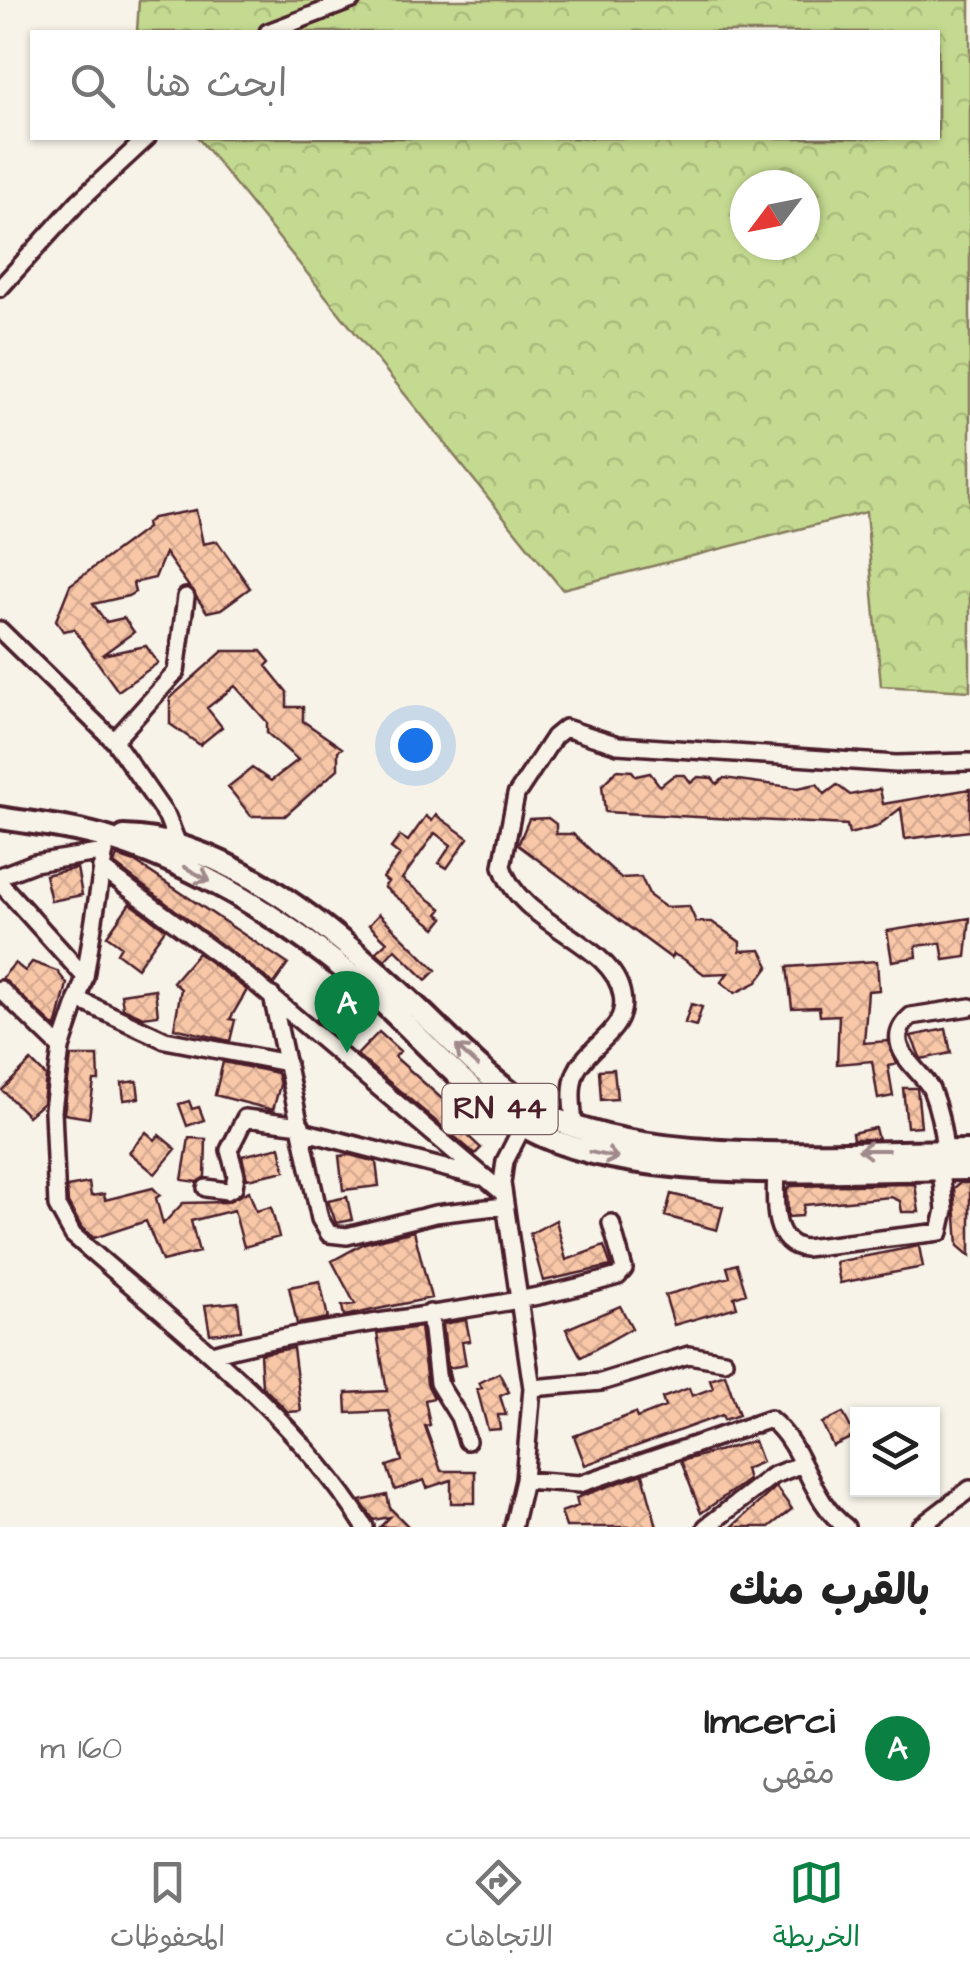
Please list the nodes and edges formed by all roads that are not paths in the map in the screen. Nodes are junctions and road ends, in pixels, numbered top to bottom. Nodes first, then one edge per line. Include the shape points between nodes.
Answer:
1 (352, 0) edge
2 (273, 30) edge
3 (145, 140) edge
4 (0, 288) edge
5 (186, 597) dead end
6 (0, 630) edge
7 (114, 740) junction
8 (970, 762) edge
9 (0, 818) edge
10 (176, 842) junction
11 (104, 853) junction
12 (0, 876) edge
13 (0, 884) edge
14 (84, 977) junction
15 (0, 989) edge
16 (272, 996) junction
17 (77, 999) junction
18 (970, 1007) edge
19 (61, 1048) junction
20 (287, 1063) junction
21 (528, 1116) junction
22 (574, 1126) junction
23 (302, 1128) junction
24 (970, 1151) edge
25 (776, 1160) junction
26 (943, 1160) junction
27 (970, 1169) edge
28 (480, 1176) junction
29 (206, 1188) dead end
30 (503, 1199) junction
31 (611, 1223) dead end
32 (520, 1298) junction
33 (430, 1313) junction
34 (212, 1354) junction
35 (724, 1361) dead end
36 (532, 1388) junction
37 (467, 1441) dead end
38 (802, 1464) junction
39 (524, 1480) junction
40 (970, 1490) edge
41 (837, 1525) edge
42 (365, 1527) edge
43 (513, 1527) edge
44 (706, 1527) edge
45 (920, 1527) edge

1 - 2 street
3 - 4 street
5 - 7 street via 176,672
6 - 7 street
7 - 10 street via 168,817
8 - 22 street via 896,764 618,745 572,728 558,732 516,795 502,866 526,905 604,965 621,990 619,1022 574,1077
9 - 11 main road, RN 44
10 - 11 main road, RN 44
21 -> 10 main road, RN 44 via 382,975 308,917
11 - 12 street via 34,863
11 - 14 street
11 - 16 street
11 -> 21 main road, RN 44 via 190,869 284,925 368,990 456,1073
13 - 14 street
14 - 17 street
15 - 19 street
16 - 20 street
16 - 28 street
17 - 19 street
17 - 20 street via 165,1040
18 - 26 street via 911,1016 902,1030 904,1060 931,1089
19 - 34 street via 53,1110 60,1214 74,1235
20 - 23 street
21 - 22 main road, RN 44
21 -> 25 main road, RN 44 via 578,1149 618,1159
21 - 30 street via 505,1161
22 - 25 main road, RN 44
23 - 28 street
23 - 29 street via 244,1118 229,1150 234,1187
23 - 30 street via 320,1219 335,1237
24 - 26 main road, RN 44
25 - 26 main road, RN 44
25 - 26 street via 779,1231 805,1248 940,1232
26 - 27 main road, RN 44
28 - 30 street
30 - 32 street
31 - 32 street via 621,1275
32 - 33 street
32 - 36 street
33 - 34 street via 280,1336
33 - 37 street via 438,1384
34 - 42 street via 276,1414
35 - 36 street via 689,1355 601,1382
36 - 39 street
38 - 39 street via 770,1419 580,1484
38 - 41 street
38 - 44 street via 772,1476
39 - 43 street
40 - 45 street

